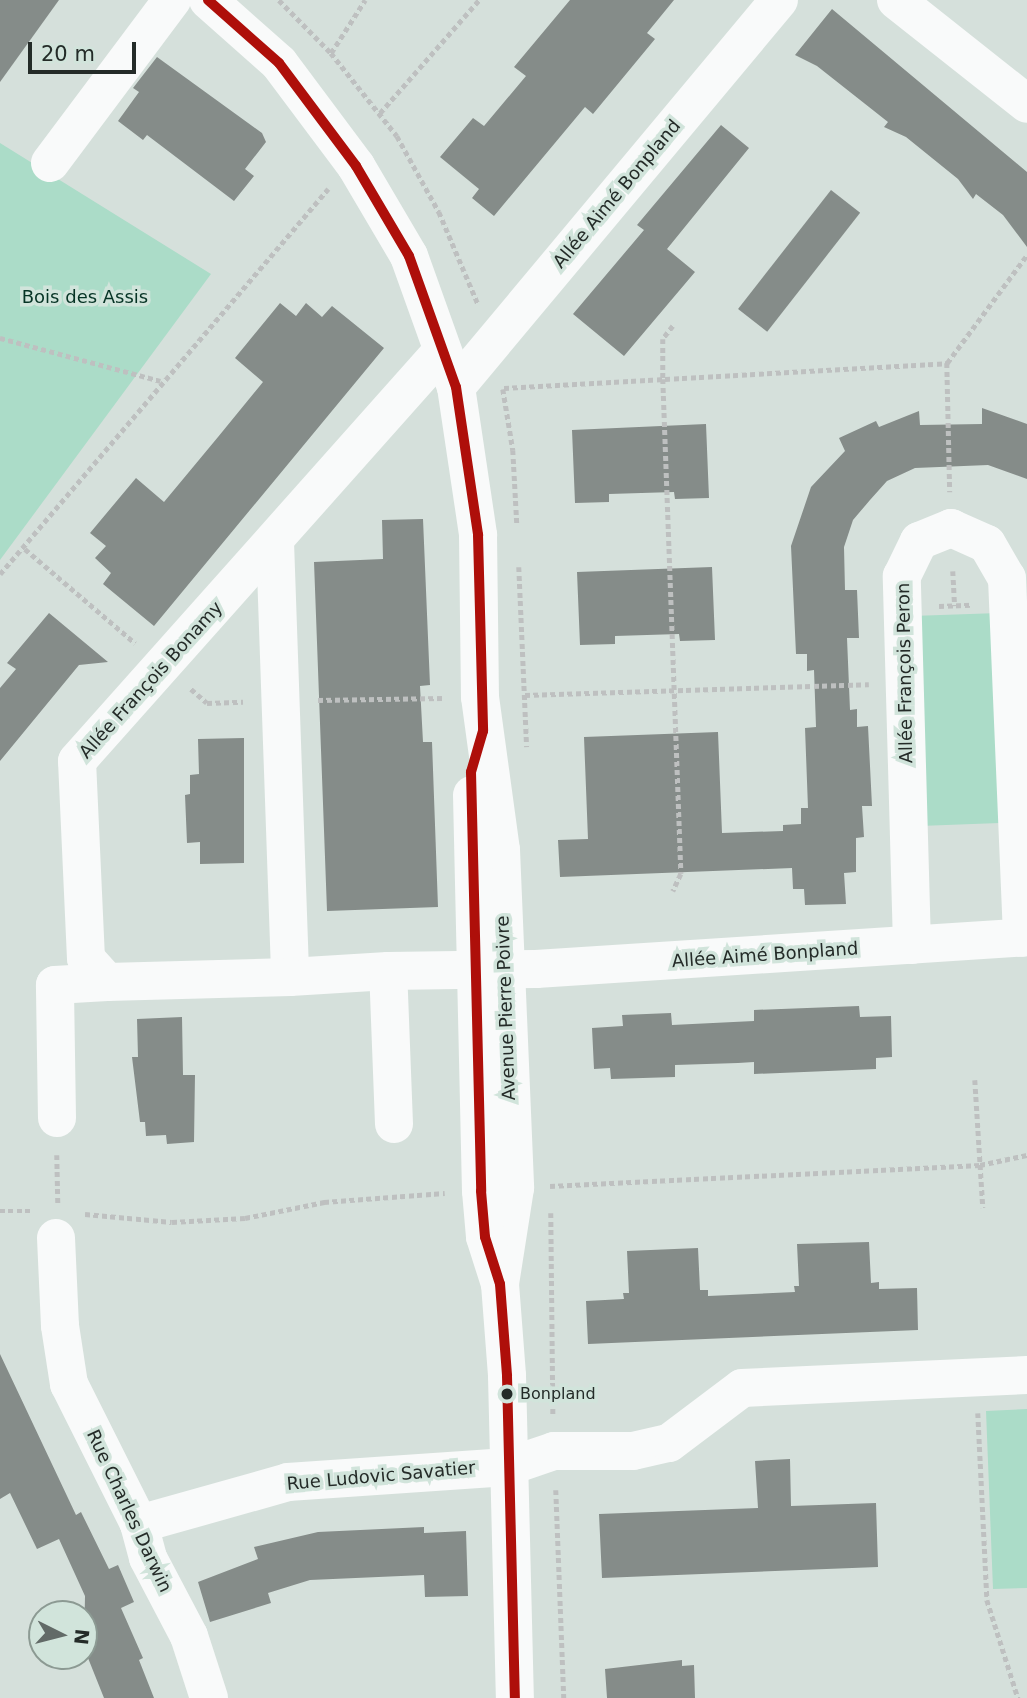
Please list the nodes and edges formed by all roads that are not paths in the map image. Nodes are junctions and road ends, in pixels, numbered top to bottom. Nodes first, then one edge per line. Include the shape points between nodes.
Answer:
1 (172, 0) edge
2 (208, 0) edge
3 (779, 0) edge
4 (897, 0) edge
5 (1027, 104) edge
6 (50, 163) dead end
7 (442, 351) junction
8 (456, 387) junction
9 (275, 542) junction
10 (1024, 937) edge
11 (912, 945) junction
12 (490, 968) junction
13 (388, 971) junction
14 (290, 977) junction
15 (107, 982) junction
16 (57, 1118) road end
17 (394, 1124) dead end
18 (57, 1225) road end
19 (1027, 1375) edge
20 (507, 1467) junction
21 (139, 1524) junction
22 (209, 1698) edge
23 (515, 1698) edge

1 - 6 street
2 - 7 street, Avenue Pierre Poivre via 279,63 356,166 409,256
3 - 8 street, Allée Aimé Bonpland
4 - 5 street
7 - 8 street, Avenue Pierre Poivre
7 - 9 street, Allée François Bonamy
8 - 12 street, Avenue Pierre Poivre via 478,536 482,731 501,850
9 - 14 street
9 - 15 street, Allée François Bonamy via 77,761 86,959
10 - 11 street, Allée Aimé Bonpland
10 - 11 street, Allée François Peron via 1007,578 987,544 951,528 919,541 902,576
11 - 12 street, Allée Aimé Bonpland
12 - 13 street
12 - 20 street, Avenue Pierre Poivre via 514,1188 500,1284 508,1376
13 - 14 street
13 - 17 street
14 - 15 street
15 - 16 street via 54,985
18 - 21 street, Rue Charles Darwin via 60,1326 69,1384
19 - 20 street, Rue Ludovic Savatier via 742,1388 669,1443 632,1451 554,1451
20 - 21 street, Rue Ludovic Savatier via 288,1482
20 - 23 street, Avenue Pierre Poivre
21 - 22 street, Rue Charles Darwin via 148,1558 189,1636

